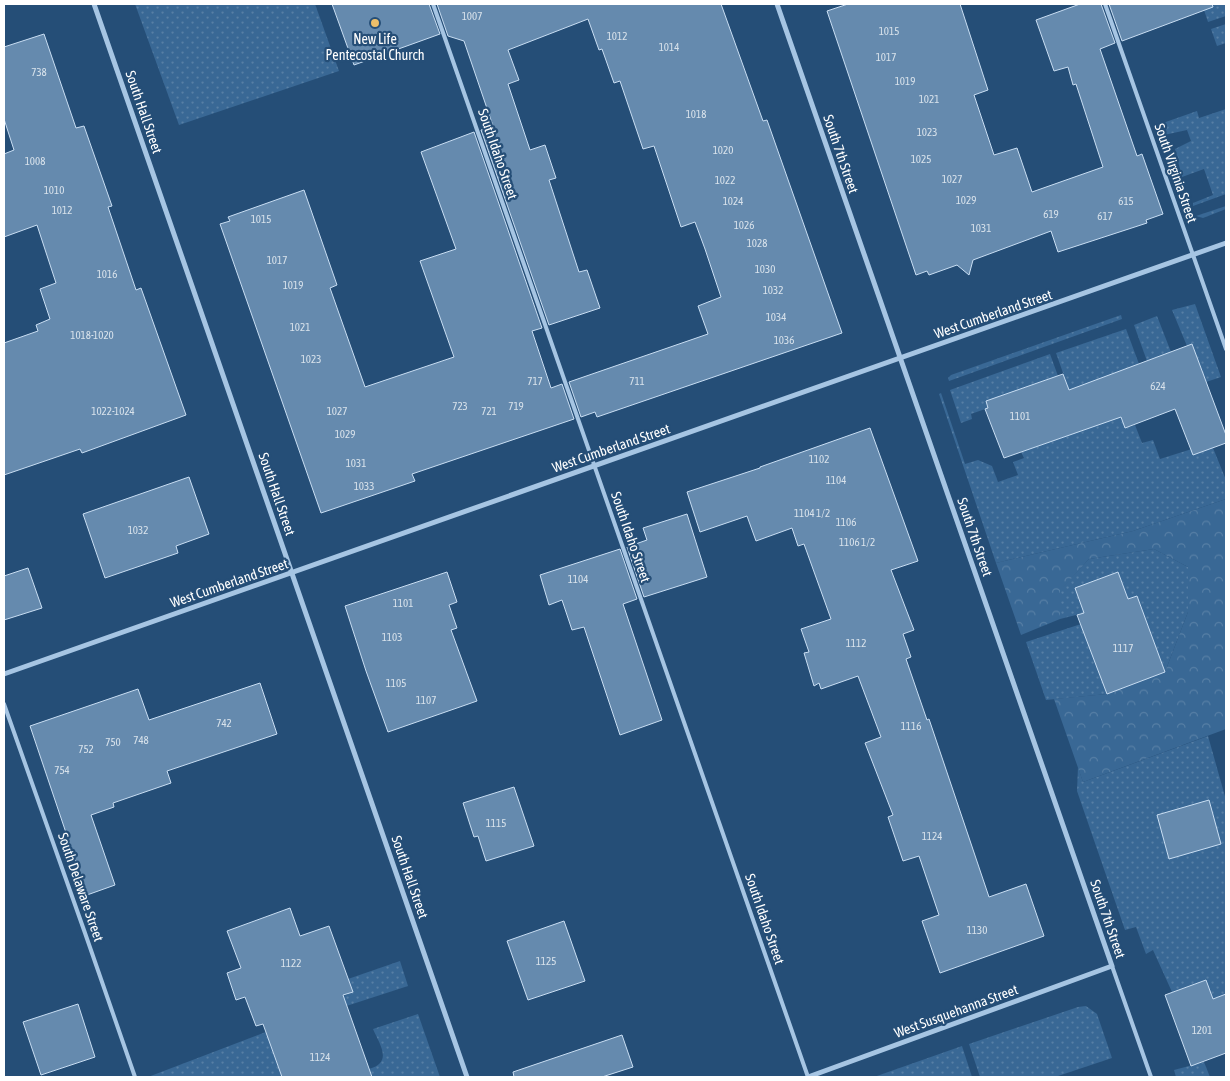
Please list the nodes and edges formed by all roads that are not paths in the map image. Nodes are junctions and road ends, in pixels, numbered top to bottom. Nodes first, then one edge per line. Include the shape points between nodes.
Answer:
1 (94, 4) edge
2 (434, 4) edge
3 (776, 4) edge
4 (1105, 4) edge
5 (1226, 244) edge
6 (1194, 255) junction
7 (1226, 349) edge
8 (900, 359) junction
9 (594, 466) junction
10 (292, 573) junction
11 (4, 674) edge
12 (4, 704) edge
13 (1112, 966) junction
14 (134, 1077) edge
15 (467, 1077) edge
16 (808, 1077) edge
17 (1151, 1077) edge

1 - 10 street, South Hall Street
2 - 9 lane, South Idaho Street
3 - 8 street, South 7th Street
4 - 6 lane, South Virginia Street
5 - 6 street, West Cumberland Street
6 - 7 lane, South Virginia Street
6 - 8 street, West Cumberland Street
8 - 9 street, West Cumberland Street
8 - 13 street, South 7th Street
9 - 10 street, West Cumberland Street
9 - 16 lane, South Idaho Street
10 - 11 street, West Cumberland Street
10 - 15 street, South Hall Street
12 - 14 lane, South Delaware Street
13 - 16 street, West Susquehanna Street
13 - 17 lane, South 7th Street

